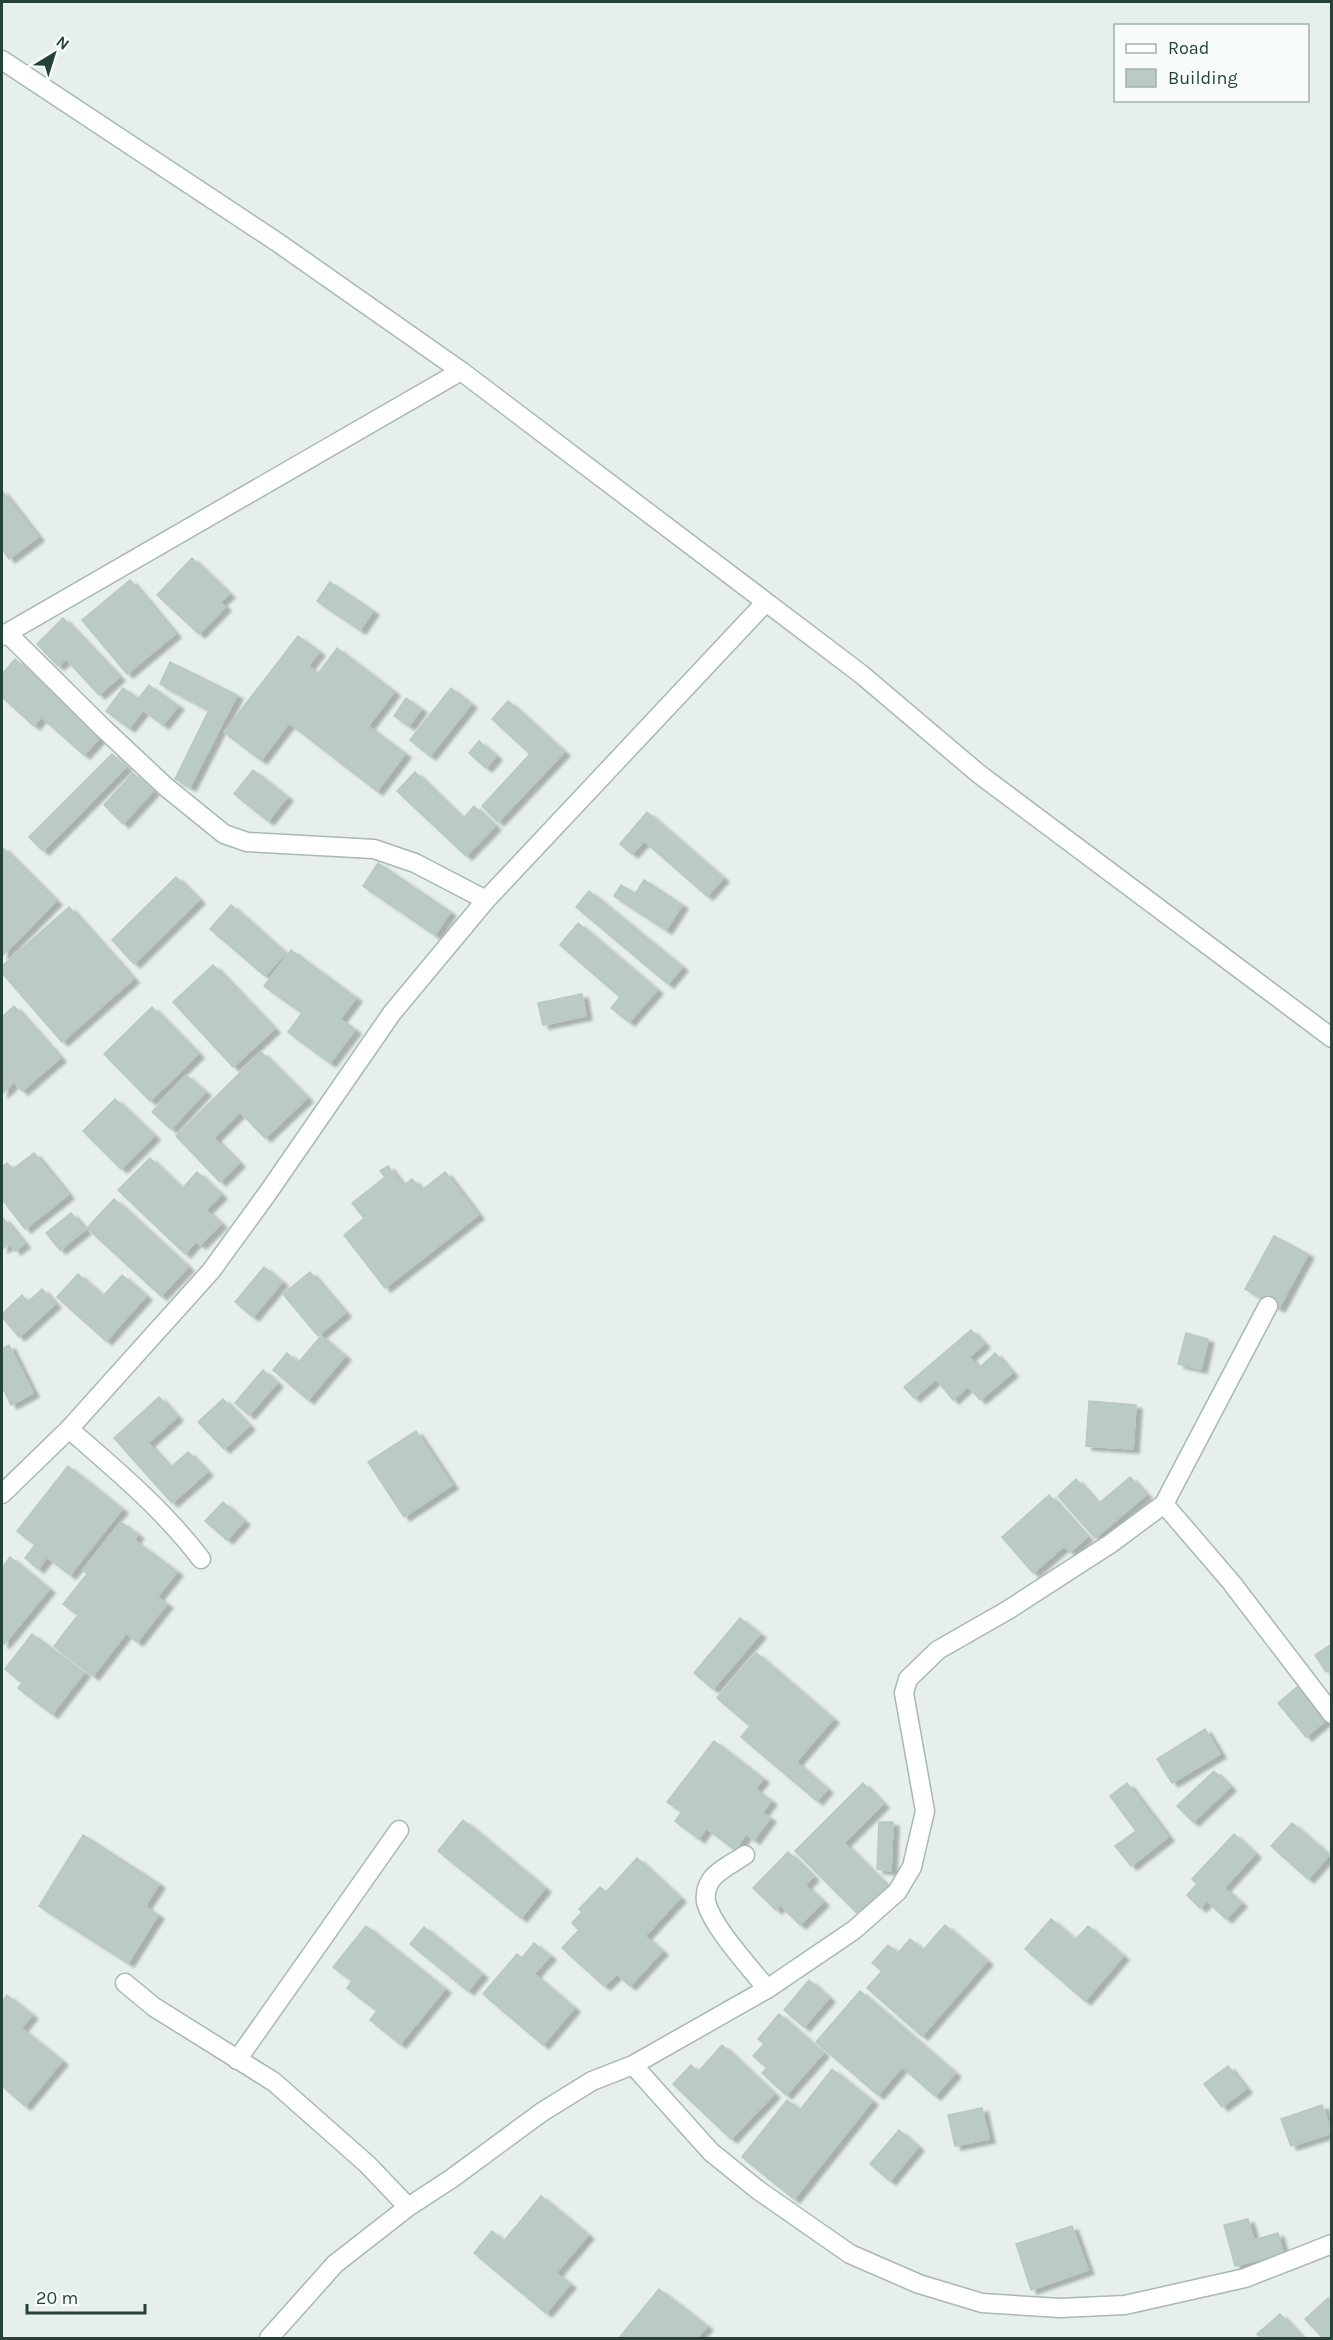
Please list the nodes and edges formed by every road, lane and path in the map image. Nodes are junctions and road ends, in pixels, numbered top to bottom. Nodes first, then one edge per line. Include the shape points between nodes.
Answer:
1 (2, 60) edge
2 (461, 371) junction
3 (765, 603) junction
4 (4, 634) edge
5 (486, 900) junction
6 (1332, 1038) edge
7 (1268, 1306) dead end
8 (69, 1429) junction
9 (2, 1494) edge
10 (1164, 1504) junction
11 (201, 1558) dead end
12 (1332, 1714) edge
13 (399, 1830) dead end
14 (745, 1855) dead end
15 (125, 1983) dead end
16 (767, 1989) junction
17 (237, 2060) junction
18 (633, 2065) junction
19 (408, 2207) junction
20 (1332, 2244) edge
21 (269, 2338) edge

1 - 2 street
2 - 3 street
2 - 4 street
3 - 5 street
3 - 6 street via 861,674 980,774
4 - 5 street via 135,758 224,834 247,842 374,849 415,863
5 - 8 street via 392,1013 211,1271
7 - 10 street
8 - 9 street
8 - 11 street via 184,1536
10 - 12 street via 1231,1582
10 - 16 street via 1036,1592 938,1650 916,1669 904,1693 925,1811 912,1867 897,1892 854,1930
13 - 17 street
14 - 16 street via 711,1878 706,1902 715,1921
15 - 17 street via 154,2007
16 - 18 street
17 - 19 street via 273,2082 310,2113
18 - 19 street via 592,2081 542,2112
18 - 20 street via 711,2152 850,2254 919,2284 982,2303 1060,2308 1125,2305 1245,2278
19 - 21 street via 334,2264

